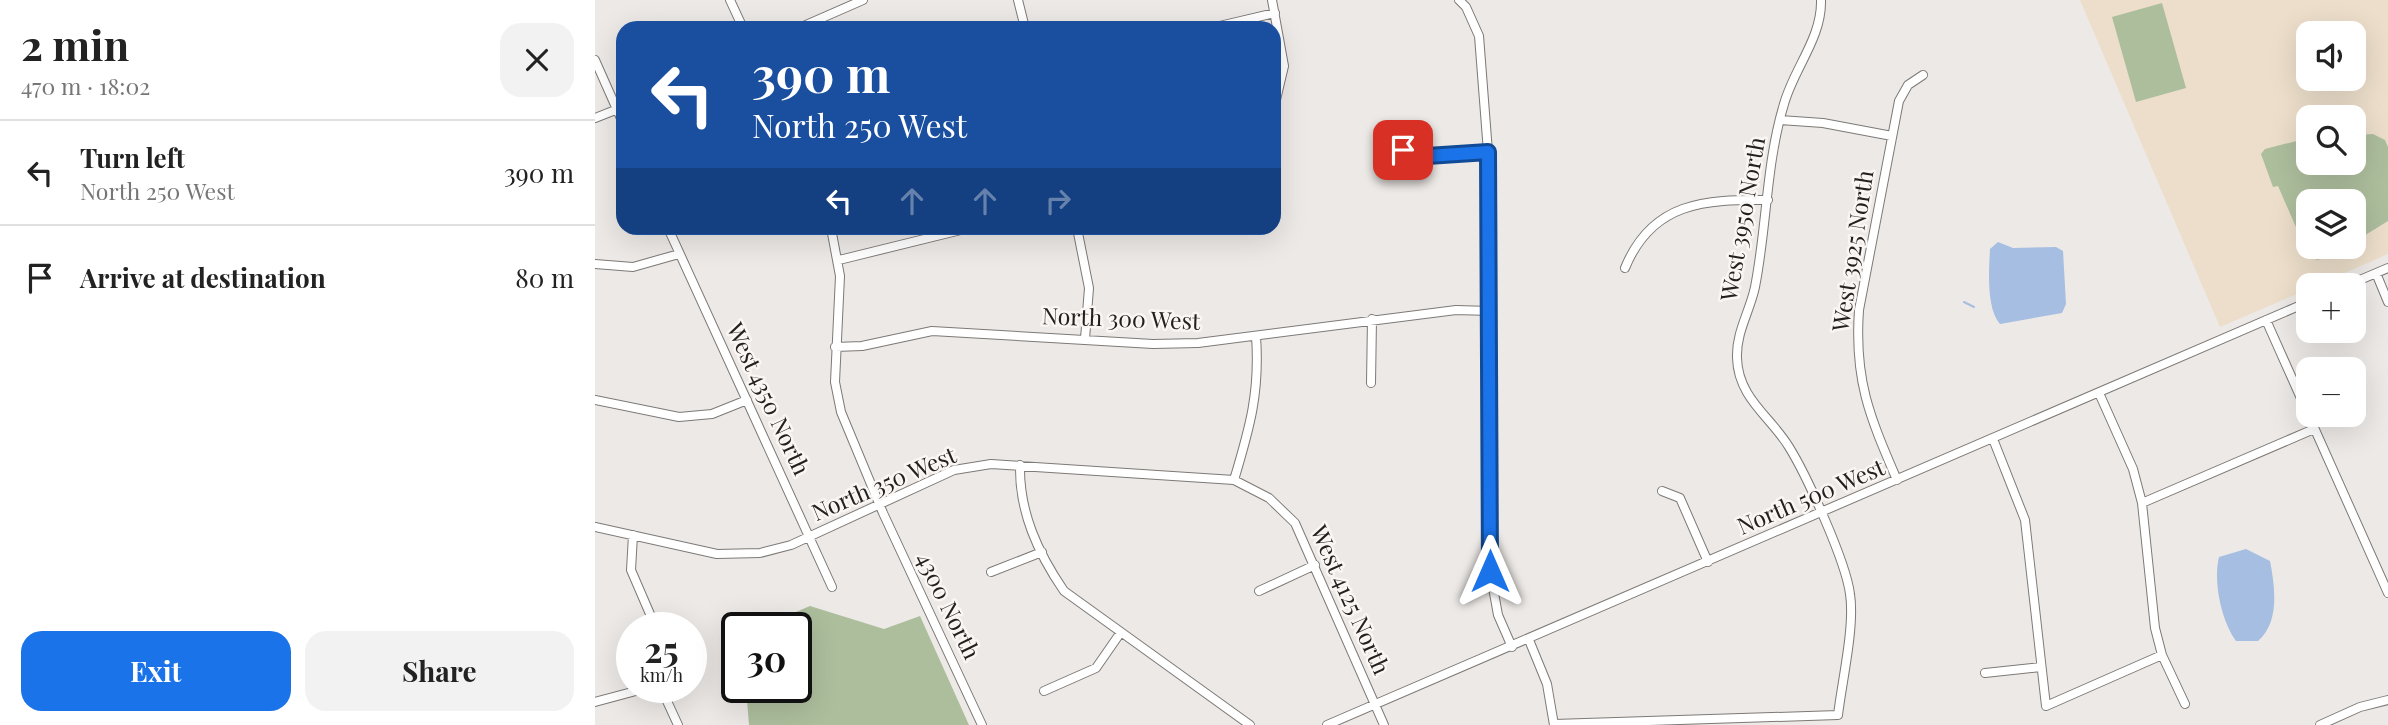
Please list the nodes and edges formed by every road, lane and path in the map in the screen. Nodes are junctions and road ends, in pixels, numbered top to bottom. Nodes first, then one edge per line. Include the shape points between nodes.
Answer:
1 (730, 0) edge
2 (863, 0) edge
3 (1018, 0) edge
4 (1272, 0) edge
5 (1459, 0) edge
6 (1821, 0) edge
7 (1275, 13) junction
8 (740, 21) edge
9 (815, 21) edge
10 (1023, 21) edge
11 (1241, 21) edge
12 (1276, 21) edge
13 (1281, 48) edge
14 (595, 60) edge
15 (1923, 75) dead end
16 (1281, 79) edge
17 (616, 101) edge
18 (616, 110) edge
19 (595, 118) edge
20 (1780, 120) junction
21 (1892, 136) junction
22 (1403, 150) dead end
23 (1488, 152) junction
24 (1768, 200) junction
25 (671, 235) edge
26 (833, 235) edge
27 (941, 235) edge
28 (1078, 235) edge
29 (679, 254) junction
30 (839, 260) junction
31 (595, 264) edge
32 (1625, 268) dead end
33 (2388, 268) edge
34 (2376, 273) junction
35 (2366, 277) edge
36 (2388, 302) edge
37 (2296, 307) edge
38 (1490, 312) junction
39 (1371, 319) junction
40 (2266, 320) junction
41 (1256, 336) junction
42 (1085, 339) junction
43 (835, 347) junction
44 (1371, 383) dead end
45 (2099, 393) junction
46 (595, 400) edge
47 (747, 400) junction
48 (2314, 429) junction
49 (1993, 439) junction
50 (1020, 465) junction
51 (1234, 480) junction
52 (1897, 480) junction
53 (1662, 491) dead end
54 (2142, 503) junction
55 (879, 505) junction
56 (1820, 514) junction
57 (595, 527) edge
58 (633, 535) junction
59 (809, 536) junction
60 (1042, 552) junction
61 (1708, 562) junction
62 (1315, 565) junction
63 (991, 572) dead end
64 (832, 587) dead end
65 (1259, 591) dead end
66 (2388, 593) edge
67 (649, 612) edge
68 (1121, 632) junction
69 (1529, 640) junction
70 (1512, 647) junction
71 (2162, 655) junction
72 (2041, 667) junction
73 (1985, 673) dead end
74 (1044, 691) dead end
75 (616, 696) edge
76 (2388, 700) edge
77 (595, 702) edge
78 (668, 703) edge
79 (1375, 704) junction
80 (2185, 704) dead end
81 (1553, 724) edge
82 (678, 725) edge
83 (982, 725) edge
84 (1250, 725) edge
85 (1327, 725) edge
86 (1384, 725) edge
87 (2320, 725) edge

1 - 8 street
2 - 9 street
3 - 10 street
4 - 7 street
5 - 23 street via 1467,7 1479,36
6 - 20 street, West 3950 North via 1819,22 1790,85
7 - 11 street
7 - 12 street
13 - 16 street
14 - 17 street
15 - 21 street, West 3925 North via 1908,85 1899,101
18 - 19 street
20 - 21 street
20 - 24 street, West 3950 North
21 - 52 street, West 3925 North via 1859,310 1857,344 1867,411
22 - 23 street via 1412,157
23 - 38 street
24 - 32 street via 1704,202 1666,216 1634,247
24 - 56 street, West 3950 North via 1754,290 1737,341 1737,361 1747,395 1791,450
25 - 29 street, West 4350 North
26 - 30 street, 4300 North
27 - 30 street
28 - 42 street via 1089,288
29 - 31 street via 633,267
29 - 47 street, West 4350 North
30 - 43 street, 4300 North
33 - 34 street
34 - 35 street
34 - 36 street
37 - 40 street, North 500 West
38 - 39 street, North 300 West via 1455,310
38 - 70 street via 1490,571 1498,615
39 - 41 street, North 300 West
39 - 44 street
40 - 45 street, North 500 West
40 - 48 street
41 - 42 street, North 300 West via 1153,344
41 - 51 street via 1259,377 1255,404
42 - 43 street, North 300 West via 932,331 881,343
43 - 55 street, 4300 North via 841,412
45 - 49 street, North 500 West
45 - 54 street via 2133,469
46 - 47 street via 679,417 712,414
47 - 59 street, West 4350 North
48 - 54 street
48 - 66 street
49 - 52 street, North 500 West
49 - 72 street via 2025,520
50 - 51 street, North 350 West
50 - 55 street, North 350 West via 954,470
50 - 60 street via 1023,510
51 - 62 street, West 4125 North via 1255,488 1282,508 1295,523
52 - 56 street, North 500 West
53 - 61 street via 1680,498
54 - 71 street
55 - 59 street, North 350 West
55 - 83 street, 4300 North
56 - 61 street, North 500 West
56 - 81 street, West 3950 North via 1850,594 1838,715
57 - 58 street, North 350 West
58 - 59 street, North 350 West via 717,554 760,553
58 - 67 street via 631,570
59 - 64 street, West 4350 North
60 - 63 street
60 - 68 street via 1064,591
61 - 69 street, North 500 West
62 - 65 street
62 - 79 street, West 4125 North
68 - 74 street via 1096,668
68 - 84 street
69 - 70 street, North 500 West
69 - 81 street via 1548,684
70 - 79 street, North 500 West
71 - 72 street via 2046,706
71 - 80 street
72 - 73 street
75 - 77 street
76 - 87 street
78 - 82 street
79 - 85 street, North 500 West
79 - 86 street, West 4125 North

